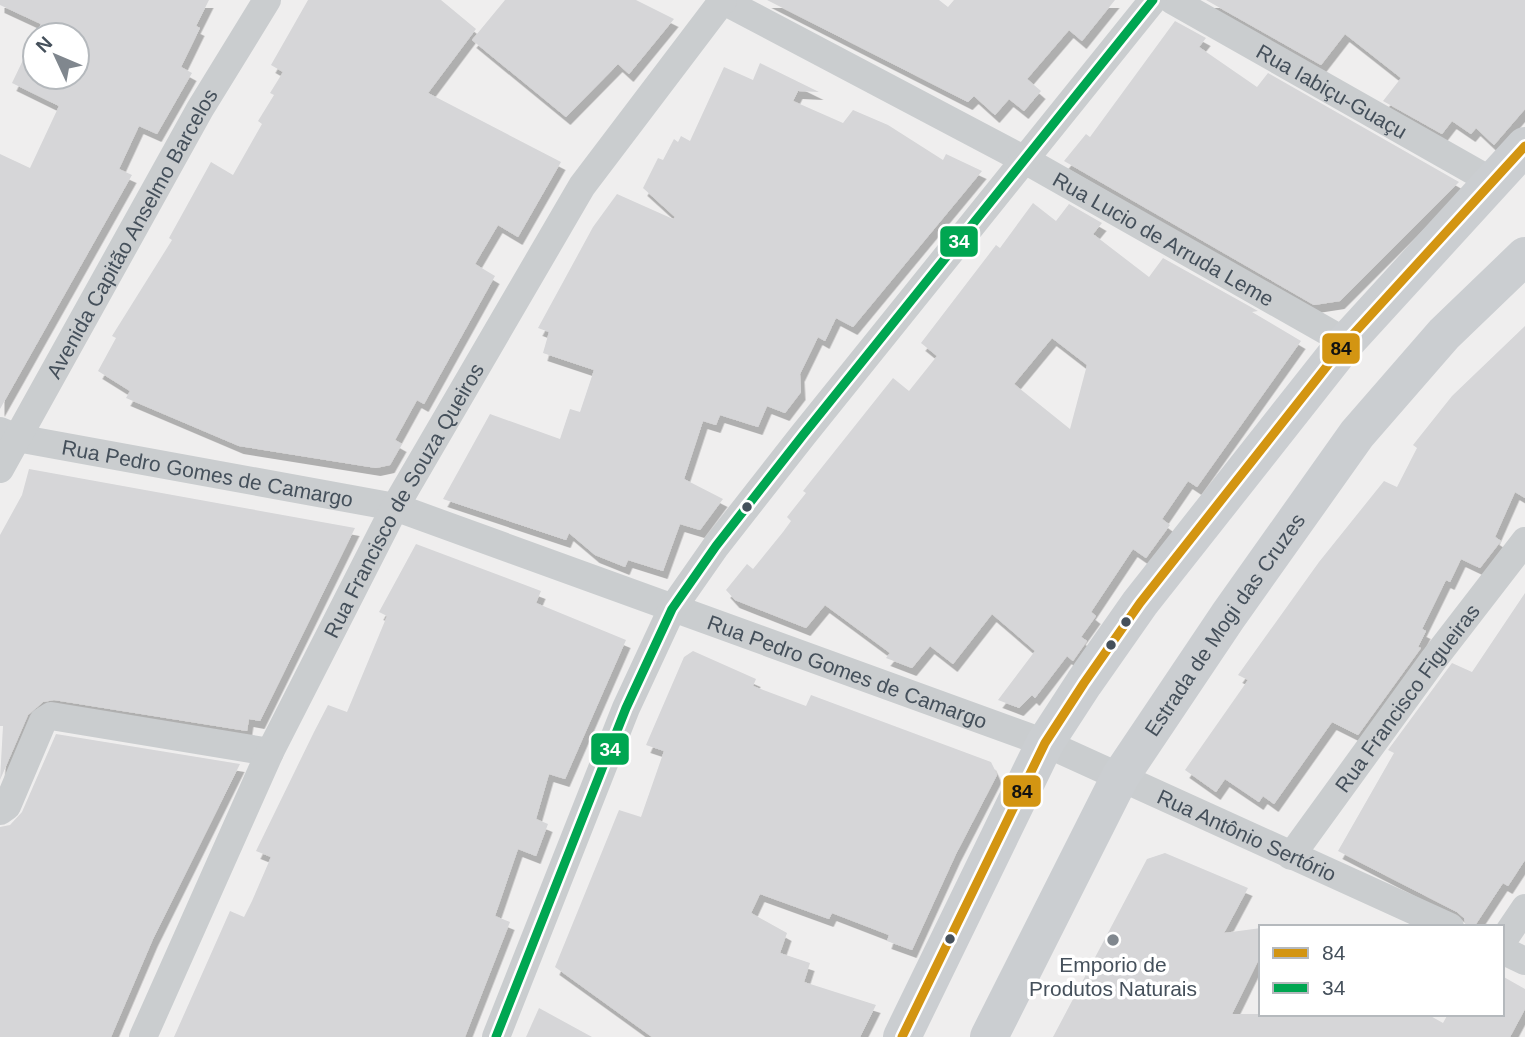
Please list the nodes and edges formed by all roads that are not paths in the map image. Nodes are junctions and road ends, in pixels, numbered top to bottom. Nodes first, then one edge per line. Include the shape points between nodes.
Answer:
1 (267, 0) edge
2 (722, 0) edge
3 (1153, 0) edge
4 (1172, 0) edge
5 (1525, 146) edge
6 (1025, 160) junction
7 (1493, 182) junction
8 (1525, 256) edge
9 (1346, 342) junction
10 (9, 434) edge
11 (0, 469) edge
12 (395, 507) junction
13 (1525, 541) edge
14 (672, 609) junction
15 (1045, 743) junction
16 (270, 752) junction
17 (1120, 777) junction
18 (0, 811) edge
19 (1291, 856) junction
20 (1525, 908) edge
21 (1446, 925) edge
22 (1504, 939) edge
23 (1504, 951) edge
24 (1525, 961) edge
25 (143, 1037) edge
26 (496, 1037) edge
27 (902, 1037) edge
28 (989, 1037) edge

1 - 10 street, Avenida Capitão Anselmo Barcelos
2 - 6 street, Rua Lucio de Arruda Leme
2 - 12 street, Rua Francisco de Souza Queiros via 582,186
3 - 6 street
4 - 7 street, Rua Iabiçu-Guaçu
5 - 7 main road
6 - 9 street, Rua Lucio de Arruda Leme
6 - 14 street via 803,435
7 - 9 main road
8 - 17 main road, Estrada de Mogi das Cruzes via 1444,334 1357,434
9 - 15 main road via 1140,603
10 - 11 street, Avenida Capitão Anselmo Barcelos
10 - 12 street, Rua Pedro Gomes de Camargo
12 - 14 street, Rua Pedro Gomes de Camargo
12 - 16 street, Rua Francisco de Souza Queiros
13 - 19 street, Rua Francisco Figueiras
14 - 15 street, Rua Pedro Gomes de Camargo
14 - 26 street via 626,708
15 - 17 street, Rua Antônio Sertório
15 - 27 main road
16 - 18 street via 51,716 43,721 7,806
16 - 25 street, Rua Francisco de Souza Queiros
17 - 19 street, Rua Antônio Sertório
17 - 28 main road, Estrada de Mogi das Cruzes
19 - 21 street, Rua Antônio Sertório
20 - 22 street
23 - 24 street

